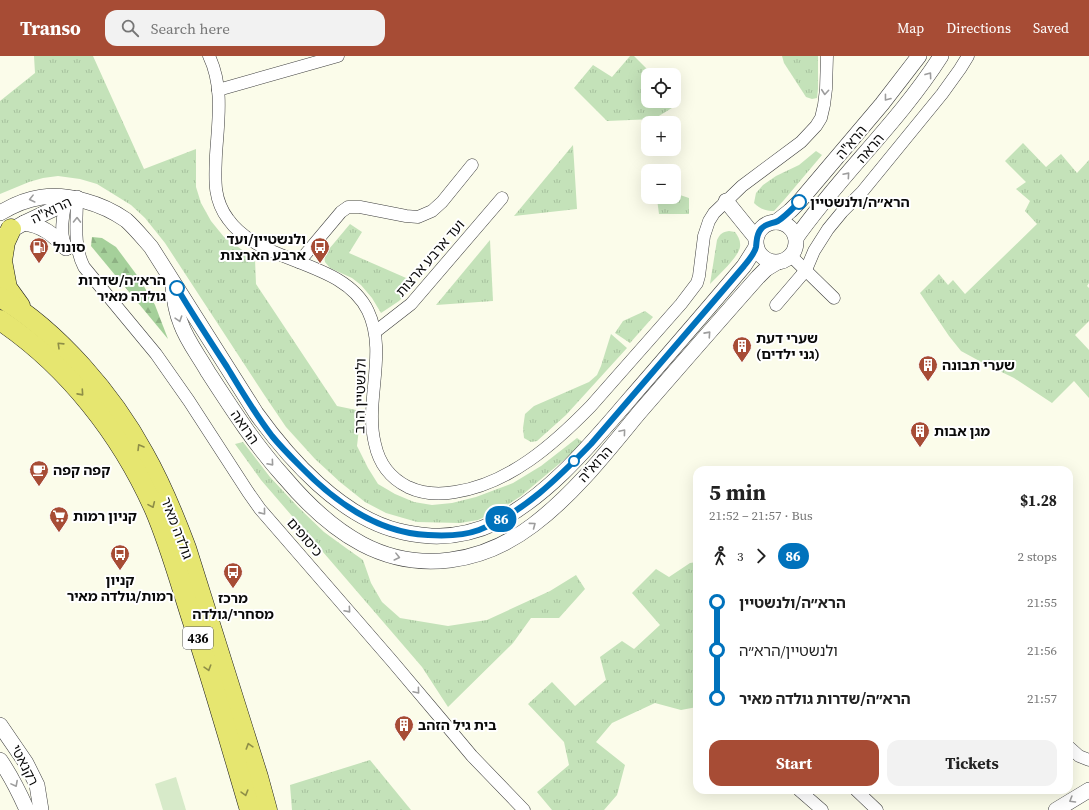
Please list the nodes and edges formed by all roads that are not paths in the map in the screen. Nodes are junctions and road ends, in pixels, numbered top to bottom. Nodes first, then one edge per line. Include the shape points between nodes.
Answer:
1 (209, 56) edge
2 (338, 56) edge
3 (828, 56) edge
4 (919, 56) edge
5 (942, 56) edge
6 (968, 56) edge
7 (218, 90) junction
8 (472, 164) dead end
9 (502, 198) dead end
10 (70, 199) junction
11 (726, 201) junction
12 (0, 213) edge
13 (772, 223) junction
14 (12, 230) edge
15 (796, 238) junction
16 (756, 243) junction
17 (66, 248) junction
18 (791, 256) junction
19 (299, 262) junction
20 (776, 263) junction
21 (84, 267) junction
22 (806, 270) junction
23 (172, 280) junction
24 (0, 297) edge
25 (834, 298) dead end
26 (776, 305) dead end
27 (192, 312) joint
28 (29, 316) junction
29 (0, 320) edge
30 (375, 332) junction
31 (0, 339) edge
32 (34, 346) junction
33 (361, 544) joint
34 (0, 724) edge
35 (1073, 751) edge
36 (0, 760) edge
37 (1089, 760) edge
38 (1089, 790) edge
39 (804, 794) edge
40 (860, 794) edge
41 (27, 810) edge
42 (41, 810) edge
43 (250, 810) edge
44 (267, 810) edge
45 (524, 810) edge
46 (822, 810) edge
47 (877, 810) edge
48 (1056, 810) edge

1 - 7 street, ולנשטיין הרב
2 - 7 street
3 -> 11 street, ולנשטיין הרב via 824,105 816,126 801,142
4 -> 13 street, הרא''ה via 804,196 790,211
15 -> 5 street, הראה via 814,213 901,111
6 - 22 street via 942,94 862,192 828,229
7 - 19 street, ולנשטיין הרב via 215,182 220,206 229,221 249,239
8 - 19 street via 442,202 432,211 418,217 348,207
9 - 30 street, ועד ארבע ארצות via 411,304
10 -> 12 street, הרוא''ה via 50,196 36,198
10 - 14 street, הרוא''ה
10 - 17 street via 62,231
21 -> 10 street, כיסופים via 79,256
10 - 23 street, הרואה via 102,206 127,221 144,239
11 - 13 street via 750,216
11 - 16 street
11 - 30 street, ולנשטיין הרב via 709,221 704,236 697,283 681,304 579,418 543,450 487,484 461,491 425,493 397,481 386,469 378,455 373,432
13 - 15 street via 787,225
13 - 16 street via 762,228
14 - 17 street via 35,225 46,230
14 - 28 main road via 3,250 6,288
15 - 18 street via 797,245
16 - 20 street via 761,257
16 - 27 street, הרוא"ה via 744,266 591,444 552,483 497,522 478,530 455,535 416,535 397,531 363,516 327,492 273,436
17 - 21 street, כיסופים
18 - 20 street
18 - 22 street
19 - 30 street, ולנשטיין הרב via 328,274 349,288 364,304
33 -> 20 street, הרוא"ה via 402,558 440,561 471,557 518,535 552,509 586,475 758,277
21 -> 45 street, כיסופים via 156,354 232,469 272,522 445,724
22 - 25 street
22 - 26 street
23 - 27 street, הרואה
23 -> 33 street, הרואה via 177,313 185,333 248,434 310,506
24 - 28 main road, גולדה מאיר / 436
44 -> 28 main road, גולדה מאיר / 436 via 193,569 158,481 131,432 100,388
29 - 32 main road, 436
31 - 32 main road
32 -> 43 main road, גולדה מאיר / 436 via 95,410 136,470 174,561
34 - 42 street, רקנאטי via 26,763 37,785
35 - 37 street
36 -> 41 street, רקנאטי
38 -> 48 street
39 - 46 street
40 - 47 street

